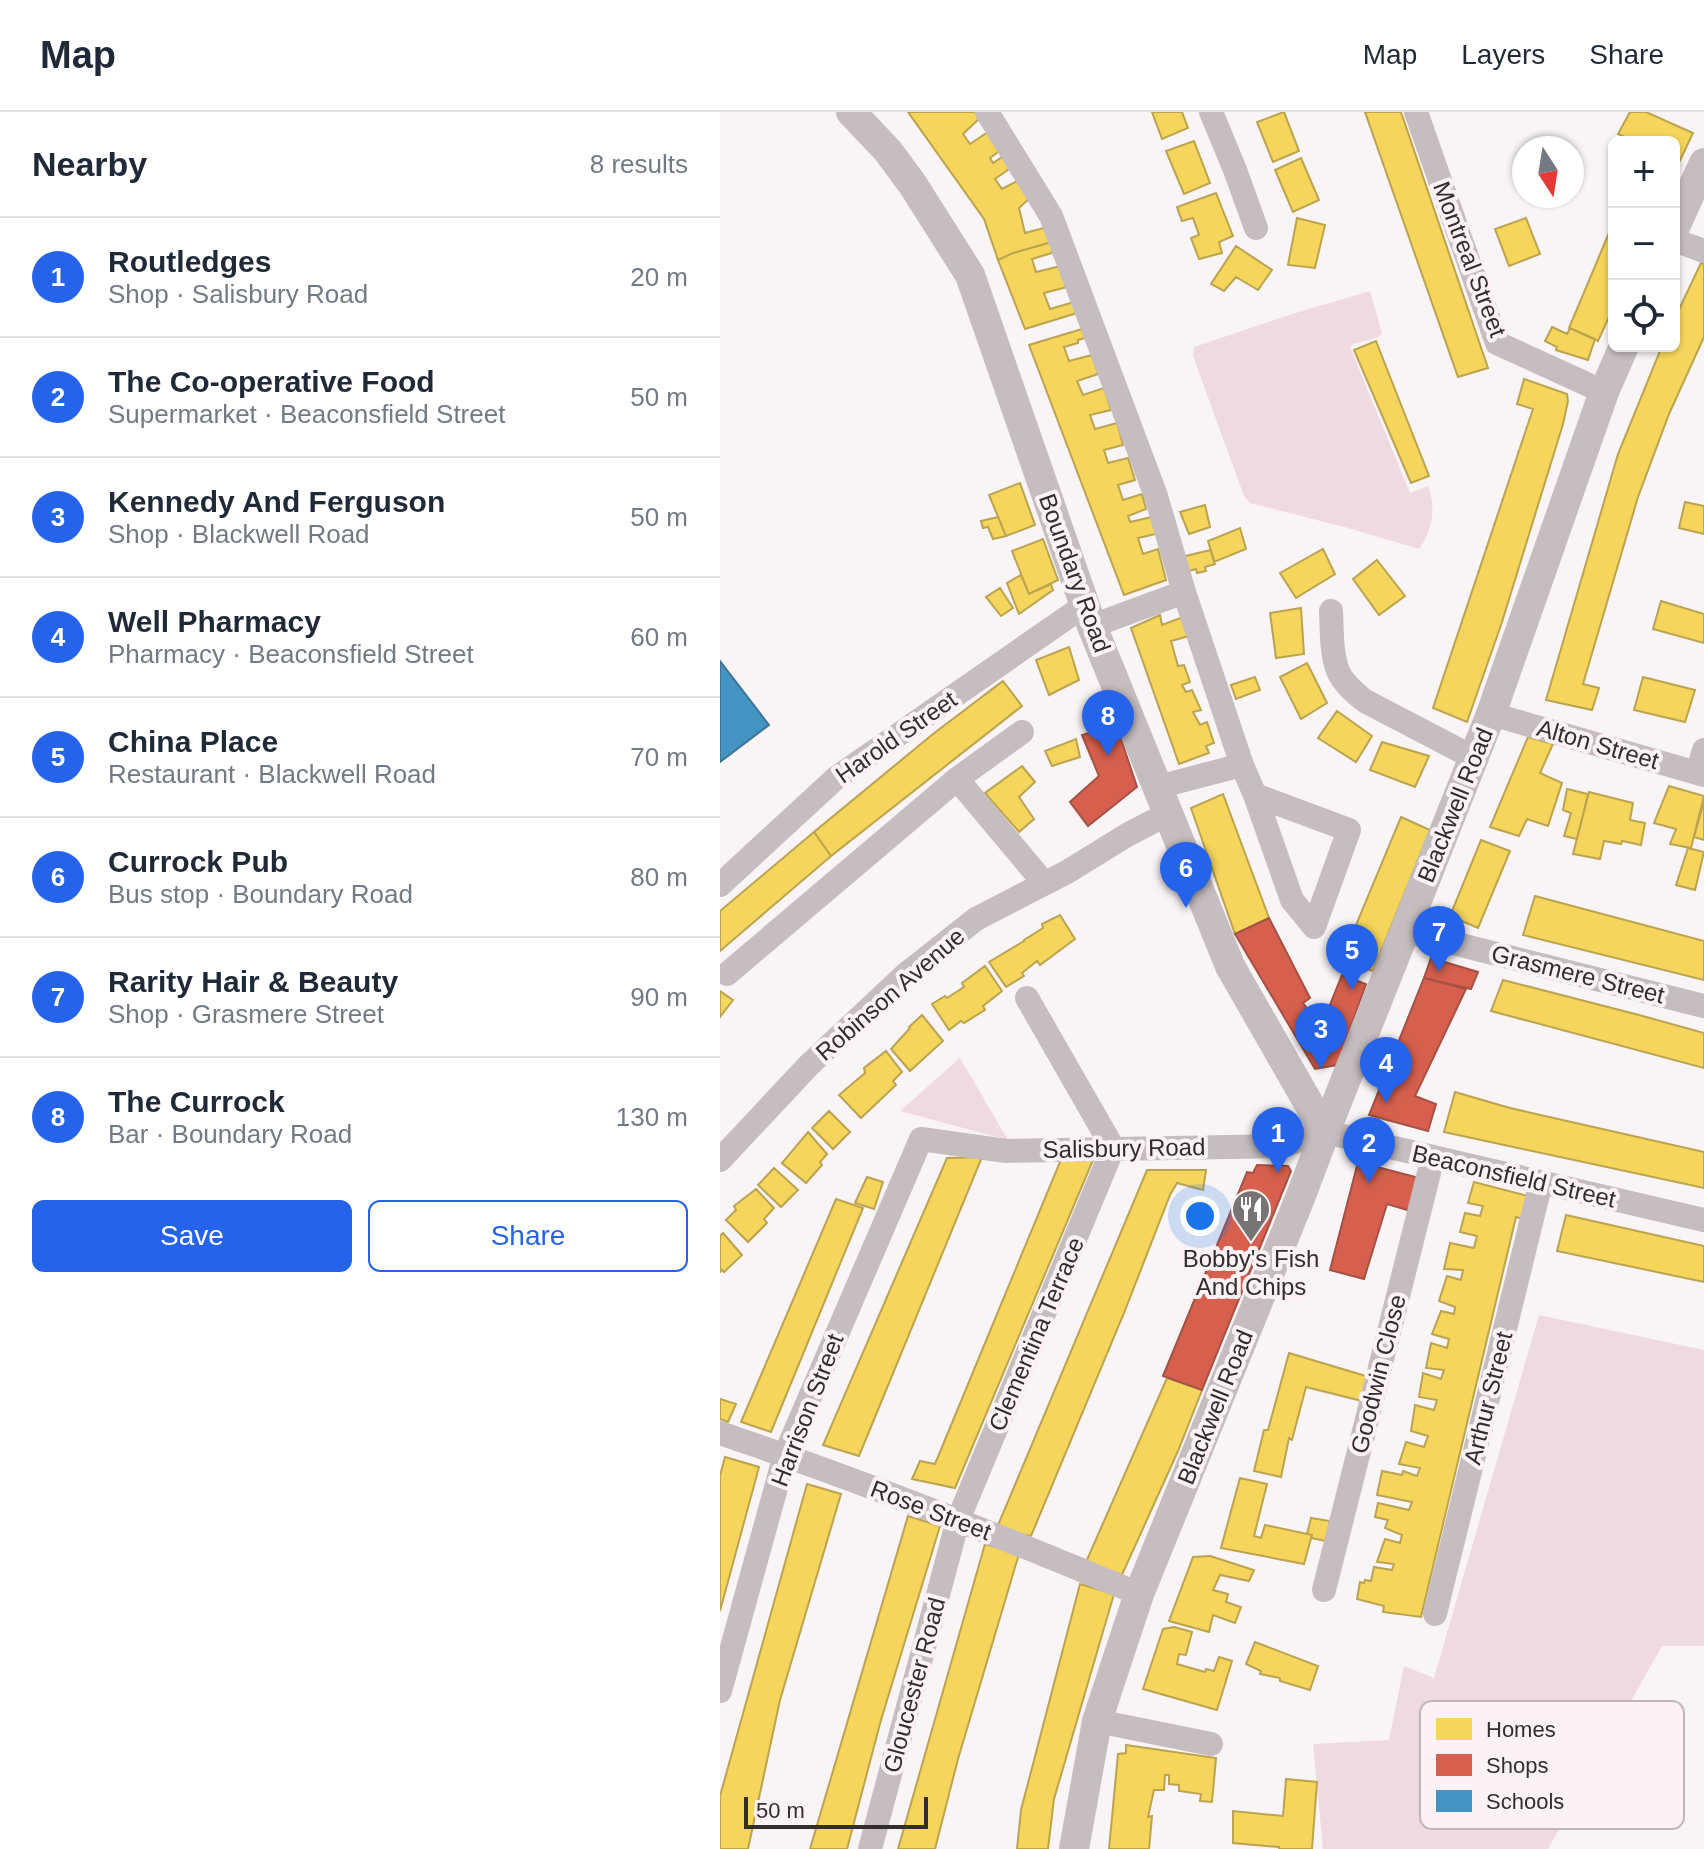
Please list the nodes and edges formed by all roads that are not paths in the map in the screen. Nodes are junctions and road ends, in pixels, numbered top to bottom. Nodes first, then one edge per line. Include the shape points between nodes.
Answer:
1 (851, 112) edge
2 (987, 112) edge
3 (1211, 112) edge
4 (1416, 112) edge
5 (1704, 163) edge
6 (1680, 216) edge
7 (1256, 228) dead end
8 (1680, 242) edge
9 (1704, 251) edge
10 (1621, 352) edge
11 (1604, 392) junction
12 (1184, 592) junction
13 (1331, 611) dead end
14 (1089, 615) junction
15 (1491, 714) junction
16 (1022, 732) dead end
17 (1474, 758) junction
18 (1242, 765) junction
19 (1702, 766) edge
20 (957, 779) junction
21 (1255, 795) junction
22 (1163, 800) junction
23 (1044, 883) junction
24 (720, 885) edge
25 (1405, 931) junction
26 (727, 974) dead end
27 (1027, 998) dead end
28 (1704, 1006) edge
29 (1325, 1132) junction
30 (921, 1139) joint
31 (1113, 1148) junction
32 (1433, 1157) junction
33 (720, 1160) edge
34 (1541, 1182) junction
35 (1704, 1220) edge
36 (720, 1433) edge
37 (785, 1455) junction
38 (958, 1520) junction
39 (1324, 1590) dead end
40 (1139, 1594) junction
41 (1435, 1614) dead end
42 (720, 1691) edge
43 (1097, 1721) junction
44 (1211, 1744) dead end
45 (870, 1849) edge
46 (1074, 1849) edge

1 - 14 street, Boundary Road via 913,185 970,275
2 - 12 street via 1051,216 1156,496
3 - 7 street
4 - 11 street, Montreal Street via 1497,343
5 - 6 street
8 - 9 street
10 - 11 street, Blackwell Road
11 - 15 street, Blackwell Road
12 - 14 street, Harold Street
12 - 18 street
13 - 17 street via 1339,672 1352,690
14 - 22 street, Boundary Road
14 - 24 street, Harold Street via 836,778
15 - 17 street, Blackwell Road
15 - 19 street, Alton Street
16 - 20 street
17 - 25 street, Blackwell Road
18 - 21 street
18 - 22 street, Robinson Avenue
20 - 23 street
20 - 26 street
21 - 21 street via 1349,830 1314,927 1292,900
22 - 23 street, Robinson Avenue via 1127,835
22 - 29 street, Boundary Road via 1230,966
23 - 33 street, Robinson Avenue via 976,919 905,975 809,1065
25 - 28 street, Grasmere Street
25 - 29 street, Blackwell Road
27 - 31 street
29 - 31 street, Salisbury Road via 1282,1146
29 - 32 street, Beaconsfield Street
29 - 40 street, Blackwell Road
30 - 31 street, Salisbury Road via 1006,1151
30 - 37 street, Harrison Street
31 - 38 street, Clementina Terrace
32 - 34 street, Beaconsfield Street
32 - 39 street, Goodwin Close
34 - 35 street, Beaconsfield Street
34 - 41 street, Arthur Street
36 - 37 street, Rose Street
37 - 38 street, Rose Street
37 - 42 street, Harrison Street
38 - 40 street, Rose Street
38 - 45 street, Gloucester Road
40 - 43 street, Blackwell Road
43 - 44 street
43 - 46 street, Blackwell Road

